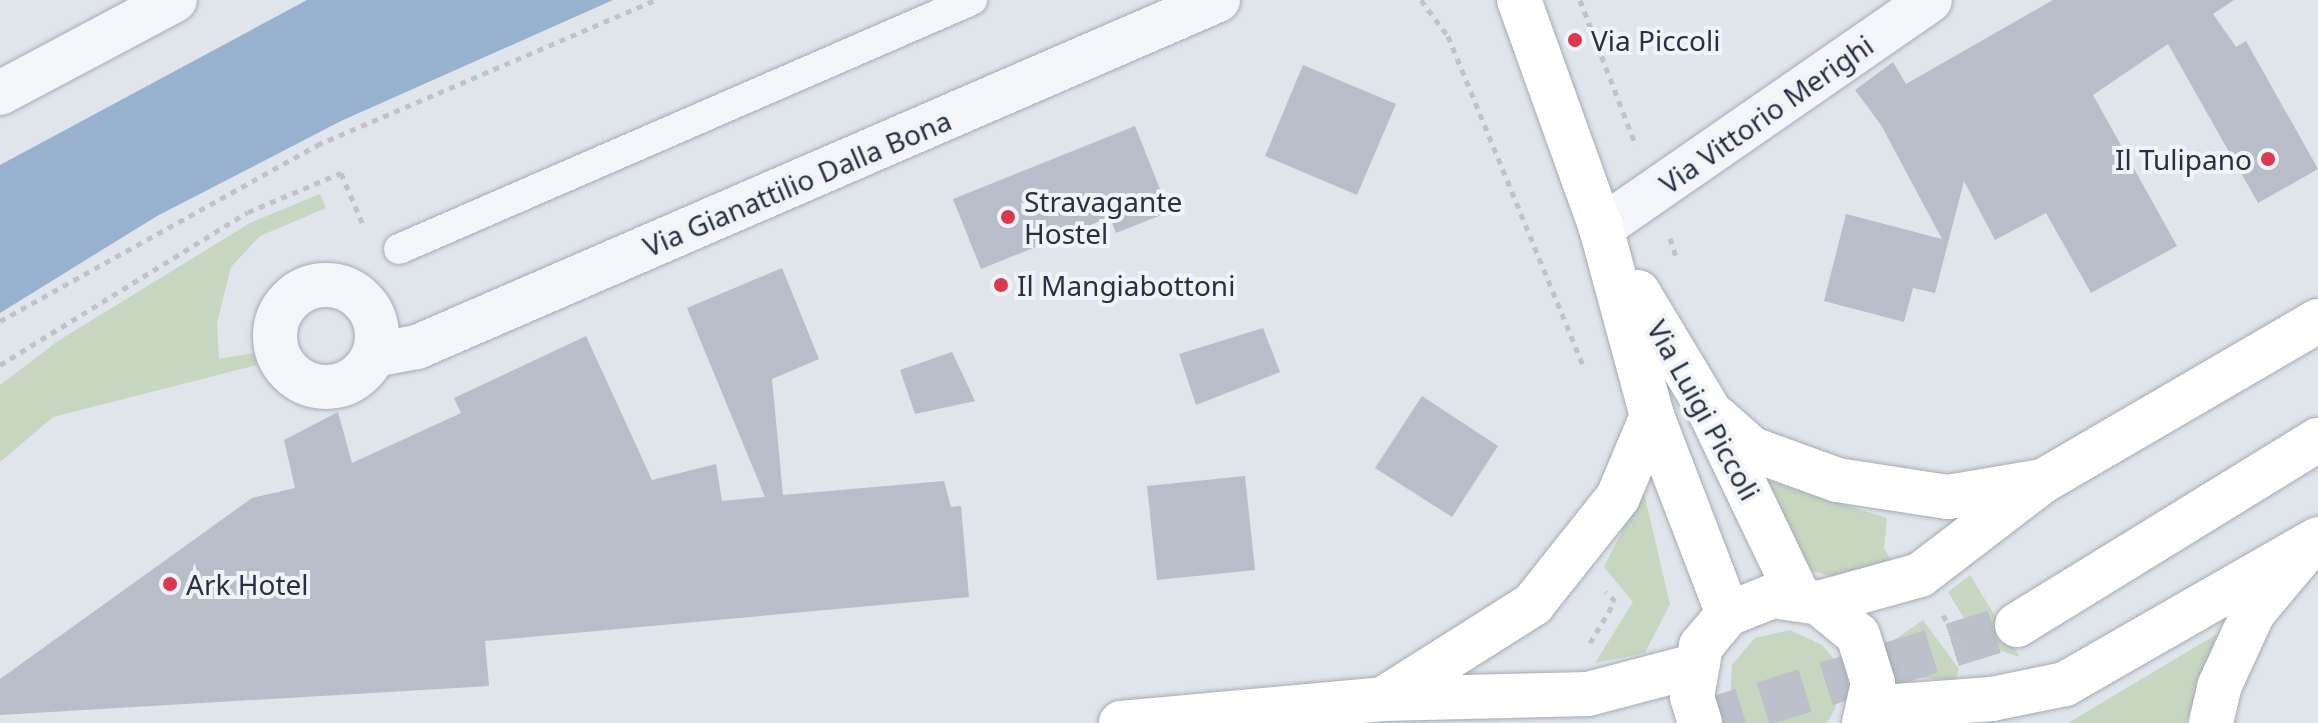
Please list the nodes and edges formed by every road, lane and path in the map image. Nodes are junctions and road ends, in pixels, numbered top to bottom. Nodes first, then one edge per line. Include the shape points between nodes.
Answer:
1 (175, 0) edge
2 (655, 0) edge
3 (972, 0) edge
4 (1218, 0) edge
5 (1421, 0) edge
6 (1519, 0) edge
7 (1930, 0) edge
8 (0, 93) edge
9 (1601, 228) junction
10 (367, 233) dead end
11 (399, 249) dead end
12 (0, 321) edge
13 (2318, 321) edge
14 (374, 355) dead end
15 (0, 365) edge
16 (1589, 379) dead end
17 (1710, 412) junction
18 (1652, 416) junction
19 (2318, 440) edge
20 (2043, 481) junction
21 (2315, 540) edge
22 (1809, 600) junction
23 (1728, 614) junction
24 (2017, 625) tunnel mouth
25 (1694, 666) junction
26 (1383, 699) junction
27 (1867, 716) edge
28 (1121, 723) edge
29 (1700, 723) edge
30 (2211, 723) edge

1 - 8 street
2 - 12 path via 317,145
3 - 11 lane
4 - 14 street, Via Gianattilio Dalla Bona via 417,347
5 - 16 path via 1448,36
6 - 9 main road, Via Luigi Piccoli
7 - 9 street, Via Vittorio Merighi
9 - 17 main road, Via Luigi Piccoli
9 - 18 main road, Via Luigi Piccoli
10 - 15 path via 341,173 248,212
13 - 20 main road
17 - 20 main road via 1752,449 1837,480 1948,497
17 - 22 main road, Via Luigi Piccoli
18 - 23 main road, Via Luigi Piccoli
18 - 26 main road via 1618,497 1533,604
19 - 24 main road
20 - 22 main road via 1920,575
21 - 27 main road via 2065,684
21 - 30 main road via 2253,613 2219,687
22 - 23 main road via 1749,602
22 - 27 main road via 1858,635 1869,658
23 - 25 main road via 1713,628
25 - 26 main road via 1588,694
25 - 29 main road
26 - 28 main road

